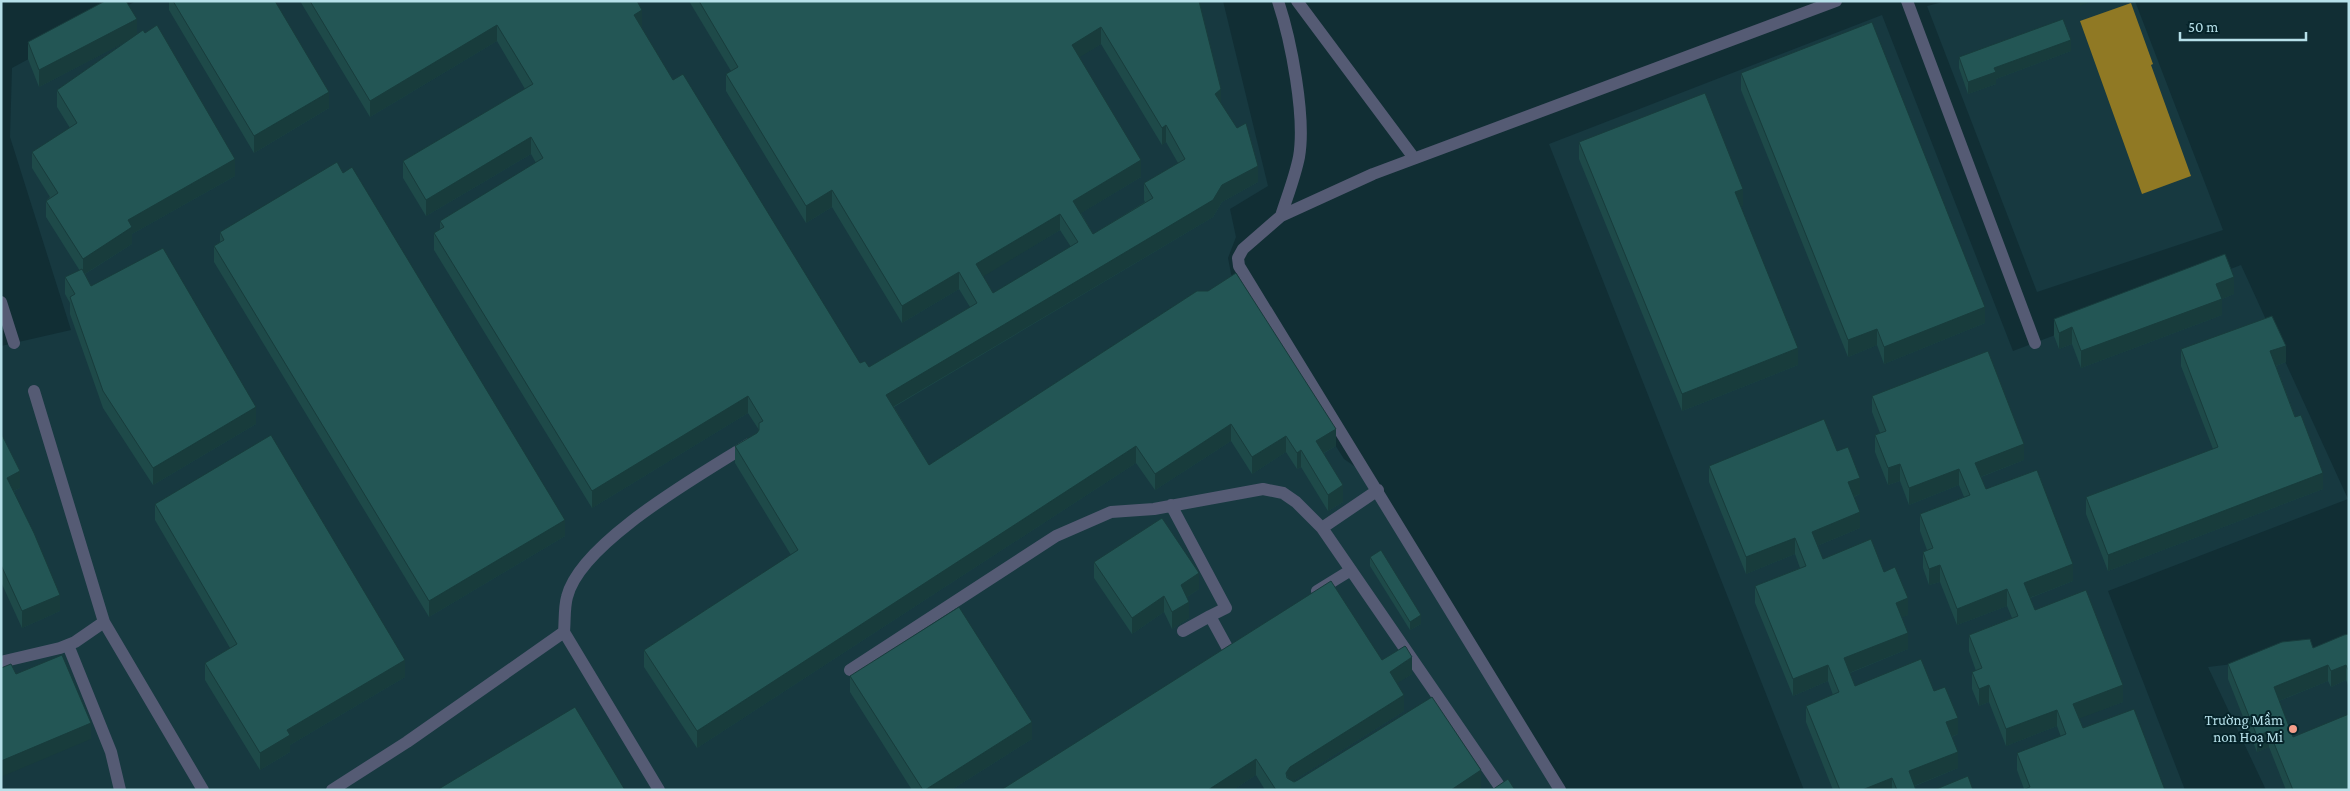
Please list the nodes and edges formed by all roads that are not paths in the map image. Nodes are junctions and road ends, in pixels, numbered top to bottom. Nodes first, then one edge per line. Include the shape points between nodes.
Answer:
1 (1278, 1) edge
2 (1297, 1) edge
3 (1836, 1) edge
4 (1907, 1) edge
5 (1414, 158) junction
6 (1281, 216) junction
7 (1, 302) edge
8 (14, 343) dead end
9 (2034, 343) dead end
10 (34, 391) dead end
11 (752, 443) edge
12 (1378, 490) junction
13 (1171, 505) junction
14 (1322, 528) junction
15 (1351, 570) junction
16 (1310, 596) edge
17 (1210, 616) junction
18 (104, 622) junction
19 (1183, 631) dead end
20 (564, 632) junction
21 (68, 645) junction
22 (1228, 649) edge
23 (1, 662) edge
24 (850, 670) dead end
25 (1498, 784) edge
26 (120, 790) edge
27 (203, 790) edge
28 (332, 790) edge
29 (658, 790) edge
30 (1560, 790) edge

1 - 6 street via 1287,27 1302,128 1299,158
2 - 5 street
3 - 5 street
4 - 9 street
5 - 6 street
6 - 12 street via 1243,249 1238,258 1239,266
7 - 8 street
10 - 18 street
11 - 20 street via 653,505 586,561 567,596
12 - 14 street
12 - 30 street
13 - 14 street via 1262,489 1282,493 1296,502
13 - 17 street via 1226,608
13 - 24 street via 1111,512 1056,536
14 - 15 street
15 - 16 street
15 - 25 street via 1435,701
17 - 19 street
17 - 22 street
18 - 21 street
18 - 27 street
20 - 28 street via 407,742
20 - 29 street
21 - 23 street
21 - 26 street via 112,752

